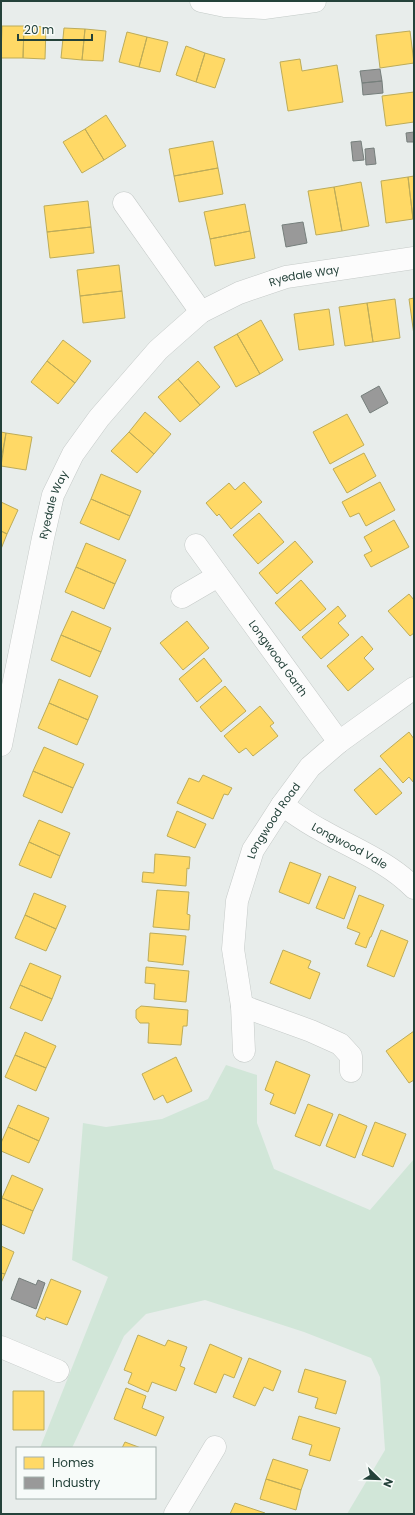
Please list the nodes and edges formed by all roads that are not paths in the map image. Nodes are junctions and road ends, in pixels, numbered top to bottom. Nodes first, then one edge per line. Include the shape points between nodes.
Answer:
1 (201, 1) edge
2 (315, 1) edge
3 (124, 203) dead end
4 (414, 258) edge
5 (201, 312) junction
6 (196, 545) dead end
7 (218, 576) junction
8 (182, 597) dead end
9 (414, 688) edge
10 (339, 742) junction
11 (1, 745) edge
12 (282, 805) junction
13 (414, 888) edge
14 (242, 1006) junction
15 (244, 1051) dead end
16 (351, 1071) dead end
17 (1, 1347) edge
18 (58, 1371) dead end
19 (215, 1447) dead end
20 (175, 1514) edge

1 - 2 street via 225,6 264,8
3 - 5 street
4 - 5 street, Ryedale Way via 286,277 239,293
5 - 11 street, Ryedale Way via 158,350 98,418 74,454 53,495
6 - 7 street, Longwood Garth
7 - 8 street
7 - 10 street, Longwood Garth
9 - 10 street, Longwood Road
10 - 12 street, Longwood Road via 310,767
12 - 13 street, Longwood Vale via 319,829 379,861
12 - 14 street, Longwood Road via 253,850 237,901 233,949
14 - 15 street, Longwood Road
14 - 16 street via 340,1044 351,1056
17 - 18 street
19 - 20 street

